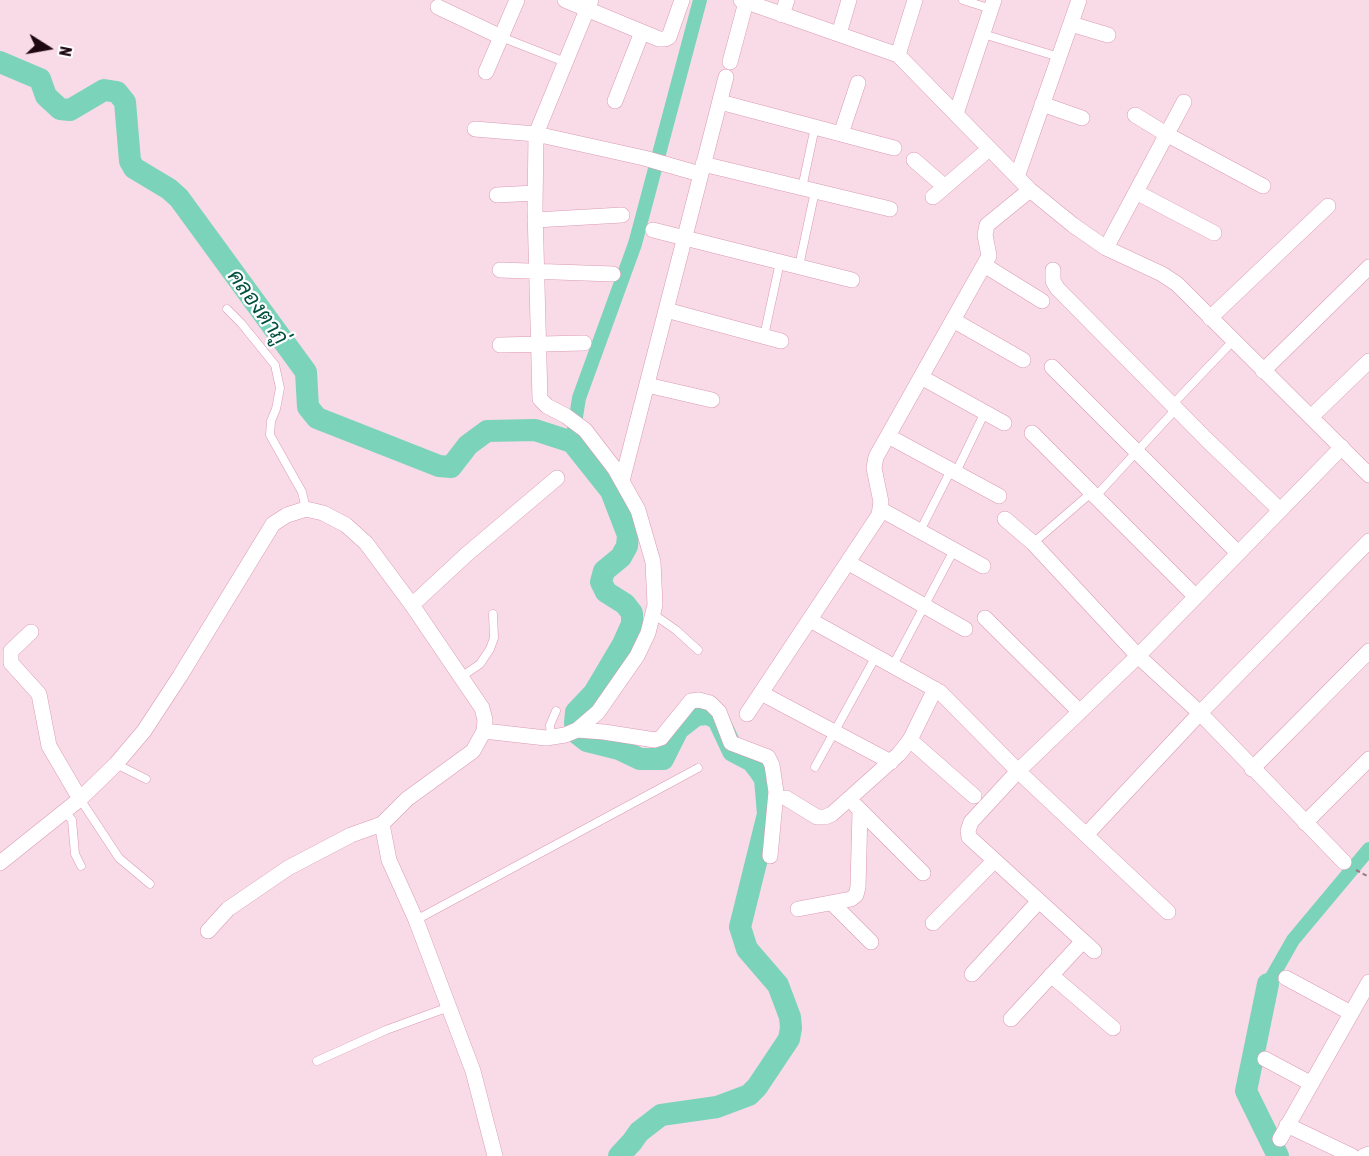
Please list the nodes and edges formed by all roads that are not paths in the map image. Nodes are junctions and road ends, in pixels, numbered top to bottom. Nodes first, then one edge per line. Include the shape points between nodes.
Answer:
1 (517, 0) edge
2 (565, 0) edge
3 (682, 0) edge
4 (849, 0) edge
5 (915, 0) edge
6 (963, 0) edge
7 (1079, 0) edge
8 (744, 1) edge
9 (993, 4) edge
10 (589, 5) edge
11 (438, 7) dead end
12 (785, 7) edge
13 (1071, 24) junction
14 (642, 32) junction
15 (839, 34) junction
16 (983, 34) junction
17 (1108, 35) dead end
18 (501, 37) junction
19 (898, 55) junction
20 (1059, 57) junction
21 (565, 62) junction
22 (486, 72) dead end
23 (858, 83) dead end
24 (615, 100) dead end
25 (720, 102) junction
26 (1184, 102) dead end
27 (1042, 104) junction
28 (956, 114) junction
29 (1135, 115) dead end
30 (1082, 118) dead end
31 (814, 127) junction
32 (475, 129) dead end
33 (536, 134) junction
34 (841, 134) junction
35 (1166, 134) junction
36 (894, 148) dead end
37 (989, 149) junction
38 (914, 160) dead end
39 (701, 169) junction
40 (1017, 177) junction
41 (1263, 186) dead end
42 (809, 190) junction
43 (1030, 190) junction
44 (1136, 192) junction
45 (535, 193) junction
46 (497, 195) dead end
47 (1328, 206) dead end
48 (890, 209) dead end
49 (622, 215) dead end
50 (535, 220) junction
51 (653, 230) dead end
52 (1214, 233) dead end
53 (684, 238) junction
54 (1106, 248) junction
55 (780, 262) junction
56 (984, 265) junction
57 (798, 266) junction
58 (1369, 267) edge
59 (500, 270) dead end
60 (1053, 270) dead end
61 (537, 273) junction
62 (613, 274) dead end
63 (852, 280) dead end
64 (1042, 301) dead end
65 (227, 309) dead end
66 (666, 310) junction
67 (1210, 318) junction
68 (953, 320) junction
69 (764, 336) junction
70 (781, 341) dead end
71 (1233, 341) junction
72 (584, 343) dead end
73 (539, 344) junction
74 (500, 345) dead end
75 (1023, 360) dead end
76 (1369, 361) edge
77 (1052, 367) dead end
78 (1263, 371) junction
79 (921, 377) junction
80 (646, 385) junction
81 (712, 400) dead end
82 (1174, 407) junction
83 (985, 412) junction
84 (1311, 417) junction
85 (1004, 423) dead end
86 (1032, 433) dead end
87 (888, 436) junction
88 (1342, 447) junction
89 (1136, 452) junction
90 (954, 471) junction
91 (1369, 475) edge
92 (557, 478) dead end
93 (622, 481) junction
94 (999, 495) dead end
95 (1093, 495) junction
96 (306, 509) junction
97 (880, 509) junction
98 (1280, 510) junction
99 (1005, 519) dead end
100 (921, 531) junction
101 (1369, 541) edge
102 (1033, 543) junction
103 (954, 550) junction
104 (1238, 553) junction
105 (849, 563) junction
106 (983, 566) dead end
107 (1195, 596) junction
108 (412, 605) junction
109 (924, 606) junction
110 (493, 614) dead end
111 (653, 614) junction
112 (985, 618) dead end
113 (810, 620) junction
114 (965, 629) dead end
115 (31, 632) dead end
116 (698, 650) dead end
117 (876, 656) junction
118 (1138, 656) junction
119 (1367, 658) edge
120 (892, 665) junction
121 (461, 677) junction
122 (934, 689) junction
123 (761, 693) junction
124 (556, 711) dead end
125 (1080, 712) junction
126 (1200, 713) junction
127 (747, 714) dead end
128 (578, 730) junction
129 (484, 731) junction
130 (834, 731) junction
131 (551, 738) junction
132 (910, 740) junction
133 (1369, 759) edge
134 (891, 762) junction
135 (116, 764) junction
136 (815, 767) dead end
137 (698, 768) dead end
138 (1252, 769) junction
139 (1018, 771) junction
140 (146, 779) dead end
141 (974, 796) dead end
142 (786, 798) dead end
143 (80, 799) junction
144 (855, 805) junction
145 (65, 812) junction
146 (1305, 823) junction
147 (382, 824) junction
148 (1086, 835) junction
149 (770, 856) dead end
150 (994, 861) junction
151 (1344, 862) dead end
152 (0, 863) edge
153 (81, 866) dead end
154 (923, 873) dead end
155 (150, 884) dead end
156 (1039, 901) junction
157 (832, 903) junction
158 (798, 909) dead end
159 (1168, 912) dead end
160 (416, 920) junction
161 (933, 923) dead end
162 (208, 931) dead end
163 (871, 942) dead end
164 (972, 974) dead end
165 (1052, 975) junction
166 (1286, 978) dead end
167 (1369, 982) edge
168 (449, 1006) junction
169 (1351, 1013) junction
170 (1011, 1019) dead end
171 (1113, 1028) dead end
172 (1265, 1059) dead end
173 (317, 1061) dead end
174 (1310, 1083) junction
175 (1287, 1125) junction
176 (1280, 1139) dead end
177 (1369, 1154) edge
178 (495, 1156) edge
179 (1352, 1156) edge
180 (1364, 1156) edge

1 - 18 street
2 - 10 street
3 - 14 street via 669,37 659,39
4 - 15 street
5 - 19 street
6 - 9 lane
7 - 13 street
8 - 12 street
8 - 25 street
9 - 16 street
10 - 14 street
10 - 21 street
11 - 18 street
12 - 15 street
13 - 17 street
13 - 20 street
14 - 24 street
15 - 19 street
16 - 20 lane
16 - 28 street
18 - 21 lane
18 - 22 street
19 - 28 street
20 - 27 street
21 - 33 street
23 - 34 street
25 - 31 street
25 - 39 street
26 - 35 street
27 - 30 street
27 - 40 street
28 - 37 street
29 - 35 street
31 - 34 street
31 - 42 lane
32 - 33 street
33 - 39 street
33 - 45 street
34 - 36 street
35 - 41 street
35 - 44 street
37 - 38 street via 939,192
37 - 40 street
39 - 42 street
39 - 53 street
40 - 43 street
42 - 48 street
42 - 57 lane
43 - 54 street
43 - 56 street via 987,225 988,256
44 - 52 street
44 - 54 street
45 - 46 street
45 - 50 street
47 - 67 street
49 - 50 street
50 - 61 street
51 - 53 street
53 - 55 street
53 - 66 street
54 - 67 street via 1170,279
55 - 57 street
55 - 69 lane
56 - 64 street
56 - 68 street
57 - 63 street
58 - 78 street
59 - 61 street
60 - 82 street via 1057,288
61 - 62 street
61 - 73 street
65 - 96 lane via 275,365 279,388 270,435 302,492
66 - 69 street
66 - 80 street
67 - 71 street
68 - 75 street
68 - 79 street
69 - 70 street
71 - 78 street
71 - 82 lane
72 - 73 street
73 - 74 street
73 - 93 street via 540,399 585,430
76 - 84 street
77 - 89 street
78 - 84 street
79 - 83 street
79 - 87 street
80 - 81 street
80 - 93 street
82 - 89 lane
82 - 98 street
83 - 85 street
83 - 90 lane
84 - 88 street
86 - 95 street
87 - 90 street
87 - 97 street via 874,468
88 - 91 street
88 - 98 street
89 - 95 lane
89 - 104 street
90 - 94 street
90 - 100 lane
92 - 108 street
93 - 111 street via 638,510 653,562
95 - 102 lane
95 - 107 street
96 - 108 street via 346,525 366,543
96 - 135 street via 273,524 180,676
97 - 100 street
97 - 105 street
98 - 104 street
99 - 102 street
100 - 103 street
101 - 126 street
102 - 118 street
103 - 106 street
103 - 109 lane
104 - 107 street
105 - 109 street
105 - 113 street
107 - 118 street
108 - 121 street
109 - 114 street
109 - 120 lane
110 - 121 lane via 494,638 490,649 480,664
111 - 116 lane
111 - 128 street via 637,656 598,711
112 - 125 street
113 - 117 street
113 - 123 street
115 - 143 street via 11,651 11,663 39,694 49,746
117 - 120 street
117 - 130 lane
118 - 125 street
118 - 126 street
119 - 138 street
120 - 122 street
121 - 129 street via 482,708
122 - 132 street
122 - 139 street
123 - 127 street
123 - 130 street
124 - 131 lane via 550,725
125 - 139 street
126 - 138 street
126 - 148 street
128 - 131 street
128 - 149 street via 655,740 661,738 691,701 710,703 719,712 731,743 768,757 772,765 776,792
129 - 131 street
129 - 147 street via 473,751 407,799
130 - 134 street
130 - 136 lane
132 - 134 street
132 - 141 street
133 - 146 street
134 - 144 street
135 - 140 lane
135 - 143 street
137 - 160 lane
138 - 146 street
139 - 148 street
139 - 150 street via 971,822 968,831 969,837
142 - 144 street via 817,817
143 - 145 street
143 - 155 lane via 118,858
144 - 154 street
144 - 157 street via 856,895
145 - 152 street
145 - 153 lane via 72,820 75,854
146 - 151 street
147 - 160 street via 389,860
147 - 162 street via 351,835 288,868 228,909
148 - 159 street
150 - 156 street
150 - 161 street
156 - 164 street
156 - 165 street via 1088,946
157 - 158 street
157 - 163 street
160 - 168 street
165 - 170 street
165 - 171 street
166 - 169 street
167 - 169 street
168 - 173 lane
168 - 178 street via 473,1071
169 - 174 street
172 - 174 street
174 - 175 street
175 - 176 street
175 - 179 street
177 - 180 street

